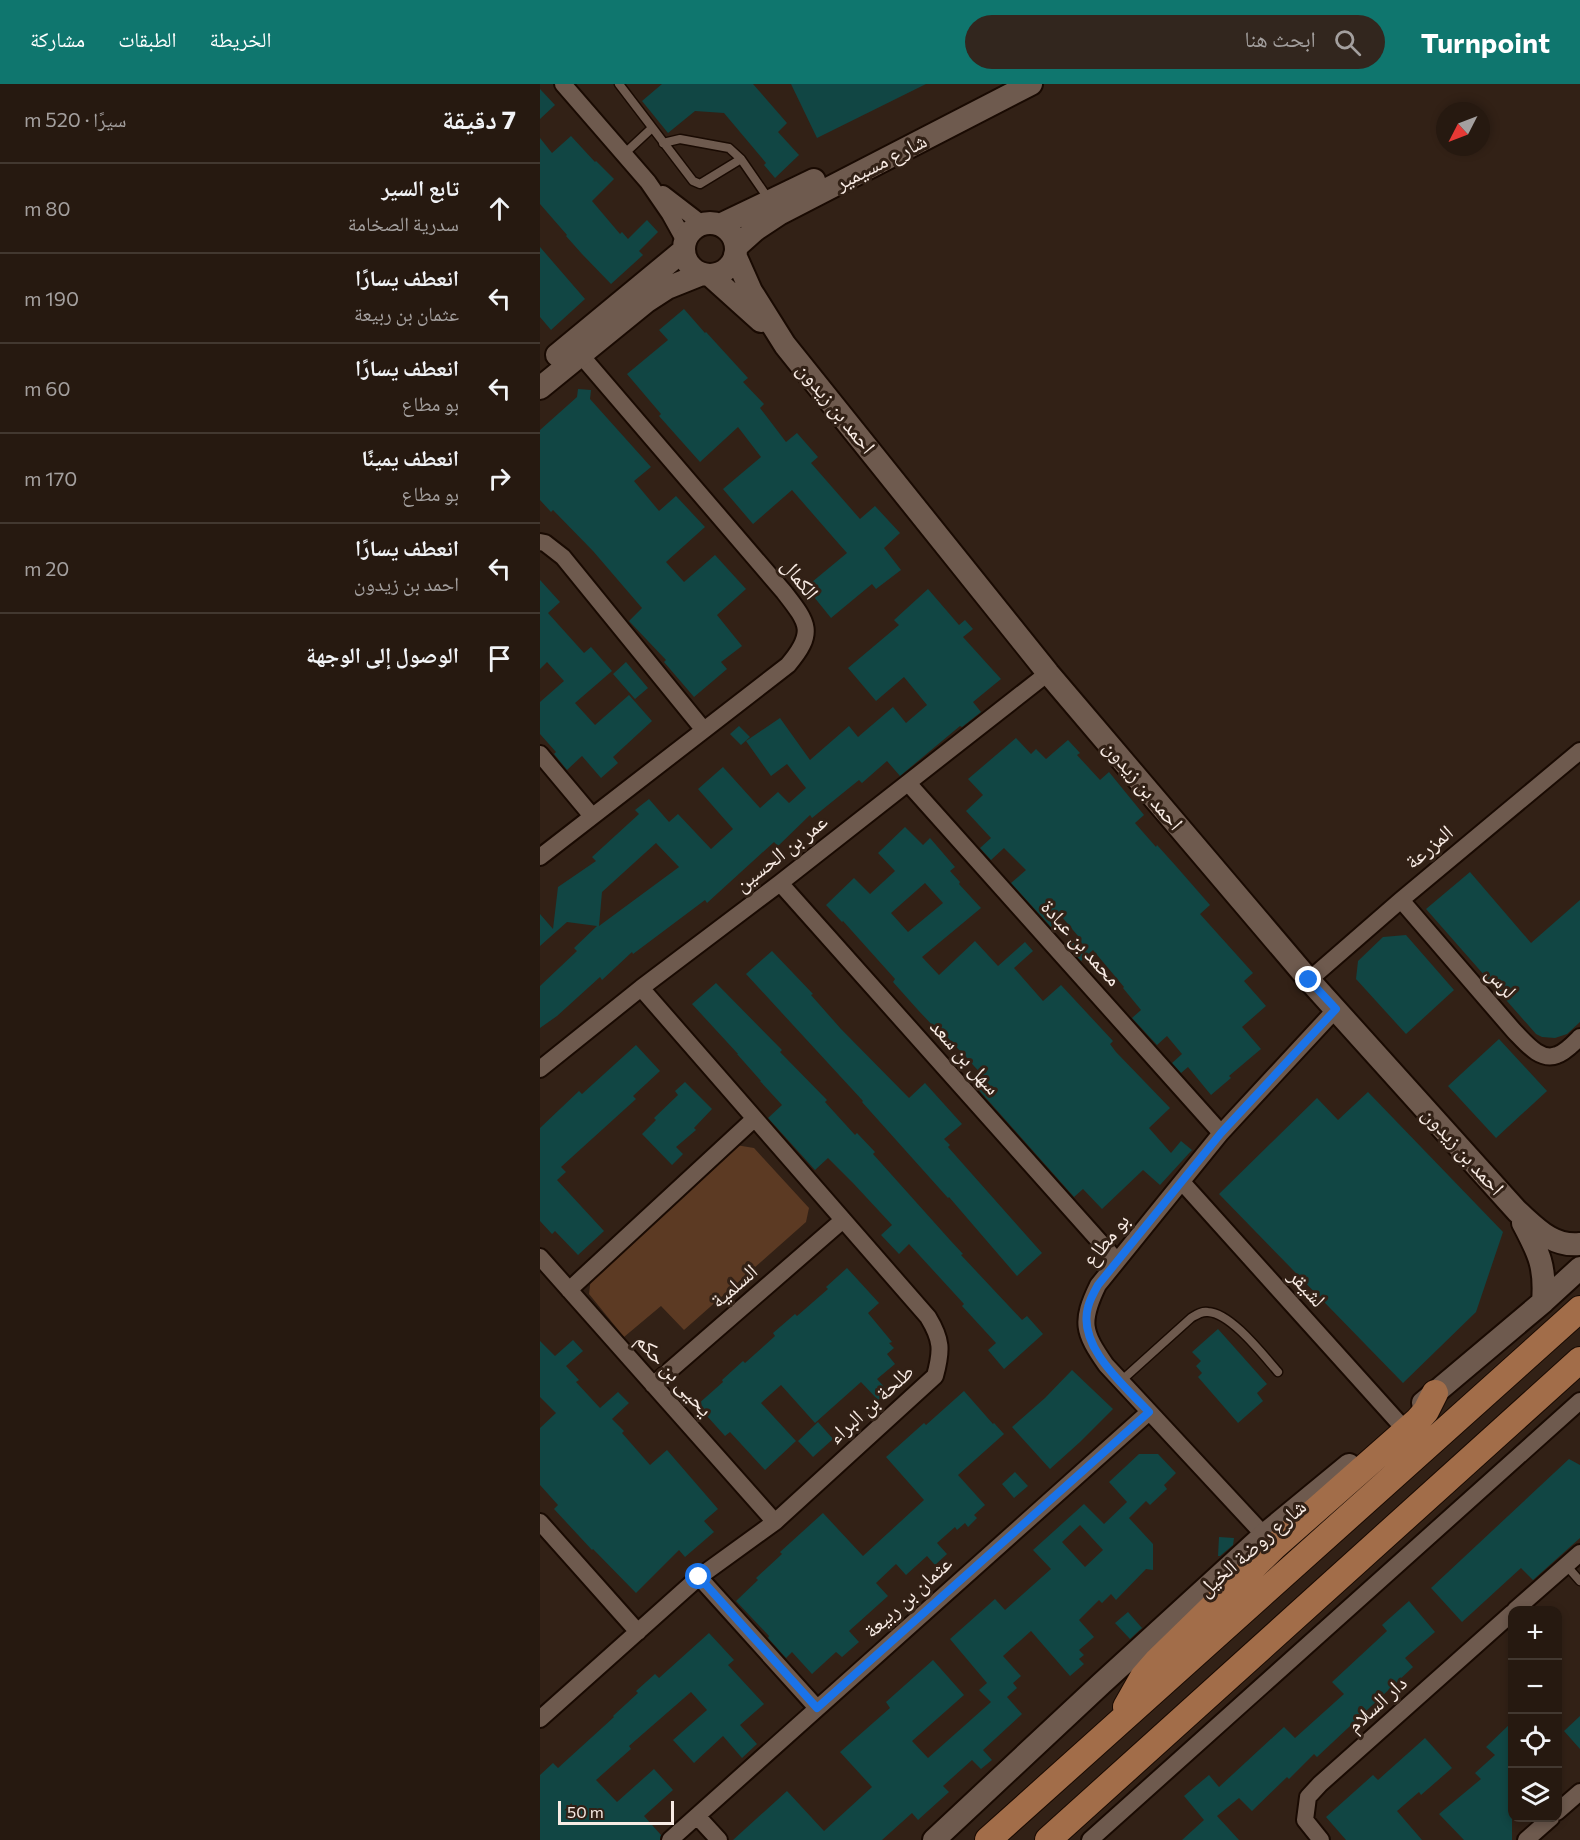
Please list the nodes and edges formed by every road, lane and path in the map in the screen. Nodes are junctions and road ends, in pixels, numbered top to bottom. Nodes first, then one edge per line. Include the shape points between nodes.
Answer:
1 (563, 84) edge
2 (619, 84) edge
3 (1002, 84) edge
4 (1031, 84) edge
5 (652, 128) junction
6 (663, 143) junction
7 (624, 154) junction
8 (741, 159) junction
9 (648, 182) junction
10 (774, 207) junction
11 (711, 225) junction
12 (684, 246) junction
13 (736, 251) junction
14 (706, 275) junction
15 (785, 345) junction
16 (576, 349) junction
17 (541, 381) edge
18 (540, 542) edge
19 (1048, 673) junction
20 (703, 729) junction
21 (1580, 751) edge
22 (540, 754) edge
23 (908, 783) junction
24 (592, 816) junction
25 (540, 857) edge
26 (780, 883) junction
27 (1401, 900) junction
28 (1309, 980) junction
29 (641, 988) junction
30 (1336, 1009) junction
31 (1580, 1037) edge
32 (540, 1069) edge
33 (754, 1119) junction
34 (1221, 1133) junction
35 (1182, 1182) junction
36 (1517, 1211) junction
37 (843, 1220) junction
38 (1580, 1244) edge
39 (540, 1257) edge
40 (1117, 1261) junction
41 (1580, 1268) edge
42 (569, 1290) junction
43 (1543, 1302) junction
44 (1580, 1309) edge
45 (1580, 1360) edge
46 (1278, 1372) dead end
47 (1121, 1382) junction
48 (653, 1385) junction
49 (1436, 1393) junction
50 (1580, 1401) edge
51 (1149, 1412) junction
52 (1399, 1423) junction
53 (540, 1522) edge
54 (775, 1522) junction
55 (1264, 1535) junction
56 (1580, 1553) edge
57 (1566, 1565) junction
58 (699, 1577) junction
59 (1580, 1581) edge
60 (1521, 1606) edge
61 (1508, 1617) edge
62 (638, 1632) junction
63 (817, 1708) junction
64 (540, 1719) edge
65 (1120, 1721) junction
66 (1580, 1791) edge
67 (1562, 1807) edge
68 (697, 1816) junction
69 (1546, 1822) edge
70 (1107, 1832) edge
71 (670, 1840) edge
72 (719, 1840) edge
73 (934, 1840) edge
74 (988, 1840) edge
75 (1048, 1840) edge
76 (1090, 1840) edge
77 (1321, 1840) edge
78 (1526, 1840) edge

1 - 7 street
2 - 5 lane
3 - 10 street, شارع مسيمير via 854,160
4 - 10 street, شارع مسيمير
5 - 6 lane
5 - 7 lane
6 - 8 lane via 680,139 729,148
6 - 8 lane via 693,181 700,183
7 - 9 street
8 - 10 lane
9 - 11 street via 676,206
9 - 12 street
10 - 11 street, شارع مسيمير
10 - 13 street, شارع مسيمير
11 - 12 street via 695,228
11 - 13 street via 728,231
12 - 14 street via 689,265
12 - 16 street
13 - 14 street via 727,270
13 - 15 street, احمد بن زيدون via 751,291
14 - 15 street, احمد بن زيدون
14 - 16 street via 668,288
15 - 19 street, احمد بن زيدون
16 - 17 street
16 - 20 street, الكمال via 802,615 806,634 801,649 788,664
18 - 20 street via 563,557
19 - 23 street, عمر بن الحسين
19 - 28 street, احمد بن زيدون
20 - 24 street, الكمال
21 - 27 street, المزرعة
22 - 24 street
23 - 26 street, عمر بن الحسين
23 - 34 street, محمد بن عبادة
24 - 25 street, الكمال
26 - 29 street, عمر بن الحسين
26 - 40 street, سهل بن سعد
27 - 28 street, المزرعة
27 - 31 street, لرس via 1533,1051 1557,1056
28 - 30 street, احمد بن زيدون
29 - 32 street, عمر بن الحسين
29 - 33 street, طلحة بن البراء
30 - 34 street, بو مطاع
30 - 36 street, احمد بن زيدون
33 - 37 street, طلحة بن البراء
33 - 42 street
34 - 35 street, بو مطاع
35 - 40 street, بو مطاع
35 - 52 street, لشيقر
36 - 38 street, احمد بن زيدون via 1552,1240
36 - 43 street, احمد بن زيدون via 1542,1265
37 - 48 street, السلمية
37 - 54 street, طلحة بن البراء via 928,1317 937,1332 939,1361 935,1376
39 - 42 street, يحيى بن حكم
40 - 47 street, بو مطاع via 1098,1285 1088,1306 1086,1324 1092,1345
41 - 43 street, شارع روضة الخيل
42 - 48 street, يحيى بن حكم
43 - 49 street, شارع روضة الخيل
44 - 65 main road, شارع روضة الخيل
45 - 75 main road
46 - 47 lane via 1233,1324 1208,1312 1191,1318
47 - 51 street, بو مطاع
48 - 54 street, يحيى بن حكم
49 - 52 street, شارع روضة الخيل
49 - 65 main road via 1413,1424 1275,1546 1157,1661 1134,1691
50 - 70 street
51 - 55 street, بو مطاع
51 - 63 street, عثمان بن ربيعة
52 - 55 street, شارع روضة الخيل
53 - 62 street
54 - 58 street, طلحة بن البراء
55 - 73 street, شارع روضة الخيل
56 - 57 street, دار السلام
57 - 59 lane
57 - 60 street, دار السلام
58 - 62 street, طلحة بن البراء
58 - 63 street
61 - 77 street, دار السلام via 1308,1797 1305,1820
62 - 64 street, طلحة بن البراء
63 - 68 street, عثمان بن ربيعة
65 - 74 main road, شارع روضة الخيل
66 - 67 street
68 - 71 street, عثمان بن ربيعة
68 - 72 street
69 - 78 street
70 - 76 street

